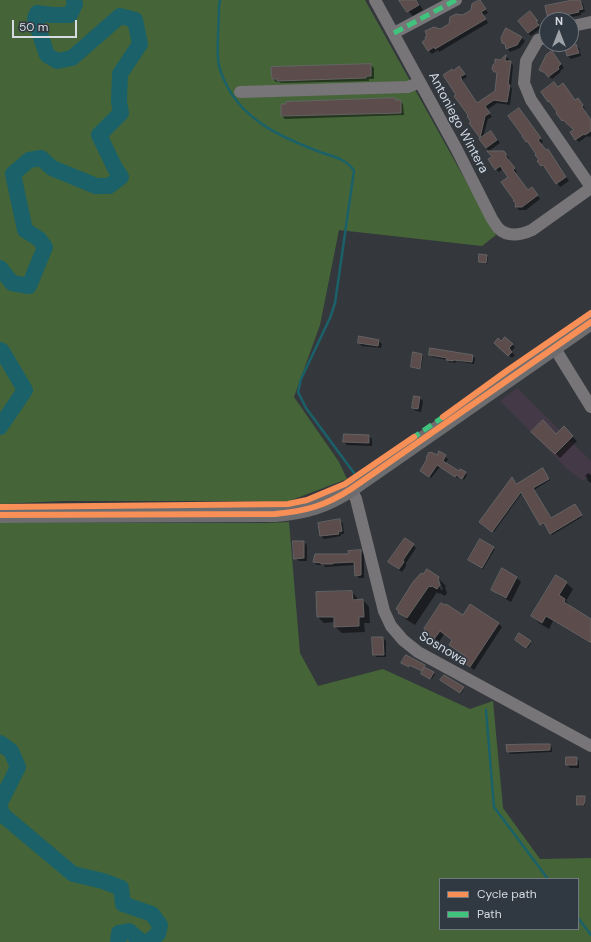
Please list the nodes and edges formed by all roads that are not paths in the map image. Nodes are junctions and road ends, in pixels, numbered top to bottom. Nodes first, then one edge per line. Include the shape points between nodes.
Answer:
1 (375, 0) edge
2 (451, 1) edge
3 (591, 22) edge
4 (579, 25) edge
5 (394, 33) junction
6 (539, 40) edge
7 (420, 82) junction
8 (240, 92) dead end
9 (591, 187) edge
10 (591, 322) edge
11 (554, 347) junction
12 (591, 407) edge
13 (352, 489) junction
14 (0, 515) edge
15 (591, 746) edge

1 - 5 street, Antoniego Wintera
2 - 5 street
3 - 4 street
5 - 7 street, Antoniego Wintera
6 - 9 street via 526,61 524,84 531,100
7 - 8 street via 408,86
7 - 9 street, Antoniego Wintera via 492,219 504,232 511,235 532,230
10 - 11 main road
11 - 12 street
11 - 13 main road
13 - 14 main road via 313,508 275,514
13 - 15 street, Sosnowa via 384,611 391,626 403,640 418,652

